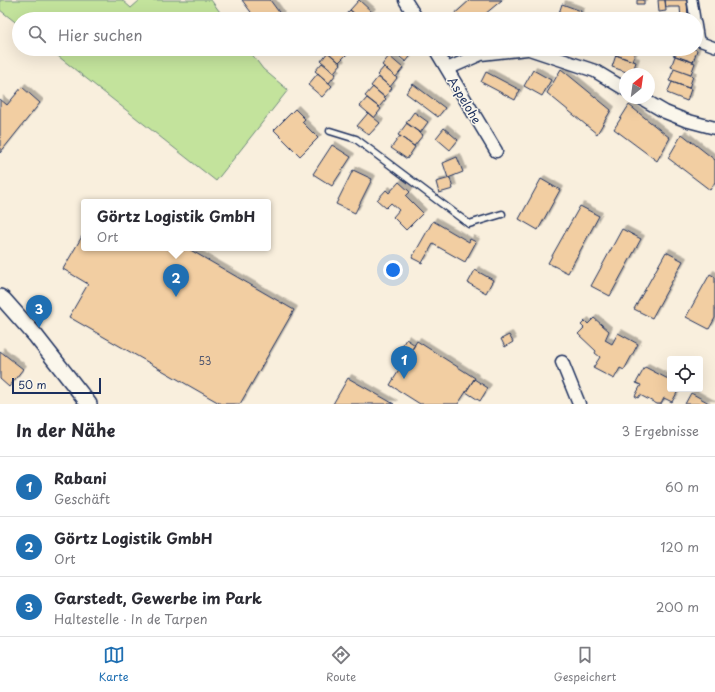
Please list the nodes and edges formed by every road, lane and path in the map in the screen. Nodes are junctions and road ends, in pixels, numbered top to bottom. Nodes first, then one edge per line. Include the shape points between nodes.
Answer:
1 (405, 0) edge
2 (692, 0) edge
3 (413, 12) edge
4 (694, 12) edge
5 (703, 43) edge
6 (715, 47) edge
7 (439, 56) edge
8 (476, 56) edge
9 (549, 56) edge
10 (447, 69) junction
11 (619, 85) edge
12 (651, 104) edge
13 (715, 128) edge
14 (330, 131) dead end
15 (496, 150) dead end
16 (502, 214) dead end
17 (0, 298) edge
18 (562, 362) dead end
19 (89, 404) edge
20 (579, 404) edge

1 - 3 street
2 - 4 street
5 - 6 street
7 - 10 street, Aspelohe
8 - 10 street
9 - 11 street via 595,71
10 - 15 street, Aspelohe
12 - 13 street via 685,120
14 - 16 lane via 356,139 469,224
17 - 19 street via 35,335
18 - 20 street

